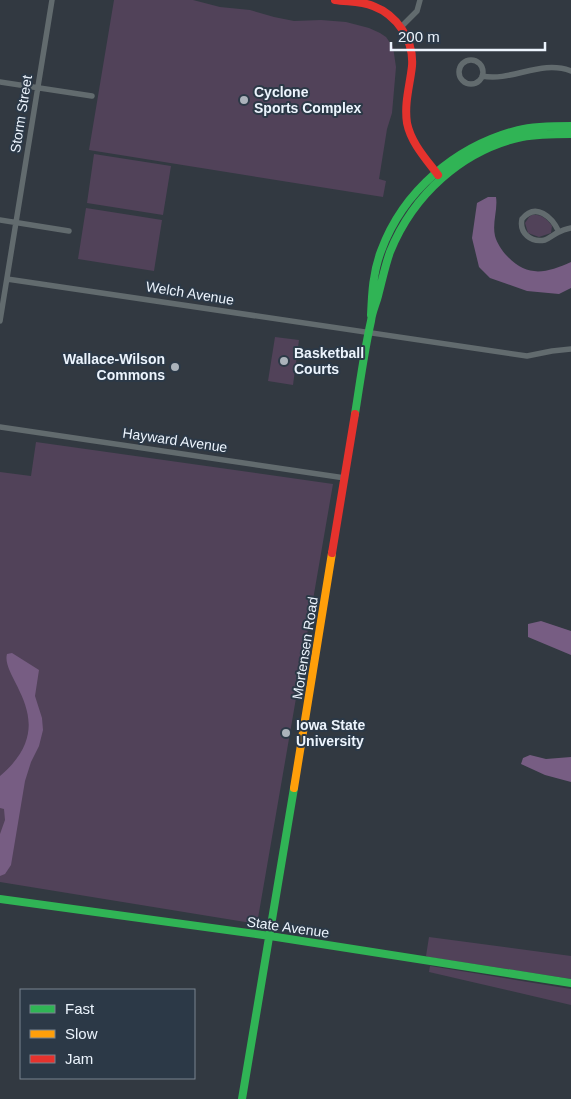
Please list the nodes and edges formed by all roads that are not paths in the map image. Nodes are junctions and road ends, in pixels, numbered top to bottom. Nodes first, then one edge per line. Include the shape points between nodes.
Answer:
1 (52, 0) edge
2 (336, 0) edge
3 (420, 0) edge
4 (401, 27) junction
5 (571, 71) edge
6 (482, 76) junction
7 (0, 82) edge
8 (38, 88) junction
9 (92, 96) dead end
10 (571, 126) edge
11 (571, 134) edge
12 (435, 172) junction
13 (440, 179) junction
14 (0, 220) edge
15 (16, 222) junction
16 (571, 228) edge
17 (69, 231) dead end
18 (559, 232) junction
19 (7, 279) junction
20 (371, 319) junction
21 (0, 321) edge
22 (369, 333) junction
23 (571, 349) edge
24 (0, 427) edge
25 (345, 478) junction
26 (0, 899) edge
27 (270, 936) junction
28 (571, 983) edge
29 (242, 1099) edge

1 - 8 street, Storm Street
2 - 4 street via 373,6
3 - 4 street via 416,11
4 - 12 street via 412,57 406,103 409,130
5 - 6 street via 554,67 490,78
6 - 6 street via 474,84 467,84 459,76 460,68 465,62 472,61 480,64
7 - 8 street
8 - 9 street
8 - 15 street, Storm Street
10 - 12 street, Mortensen Road via 536,127 502,134 472,147
11 - 13 street, Mortensen Road via 521,137 504,142 477,154
12 - 13 street
12 - 20 street, Mortensen Road via 400,212 390,230 377,263
13 - 20 street, Mortensen Road via 407,217 390,251
14 - 15 street
15 - 17 street
15 - 19 street, Storm Street
16 - 18 street
18 - 18 street via 544,240 531,238 523,232 522,219 538,211 549,217
19 - 21 street, Storm Street
19 - 22 street, Welch Avenue
20 - 22 street, Mortensen Road
22 - 23 street, Welch Avenue via 528,356
22 - 25 street, Mortensen Road
24 - 25 street, Hayward Avenue
25 - 27 street, Mortensen Road
26 - 27 street, State Avenue
27 - 28 street, State Avenue
27 - 29 street, Mortensen Road

